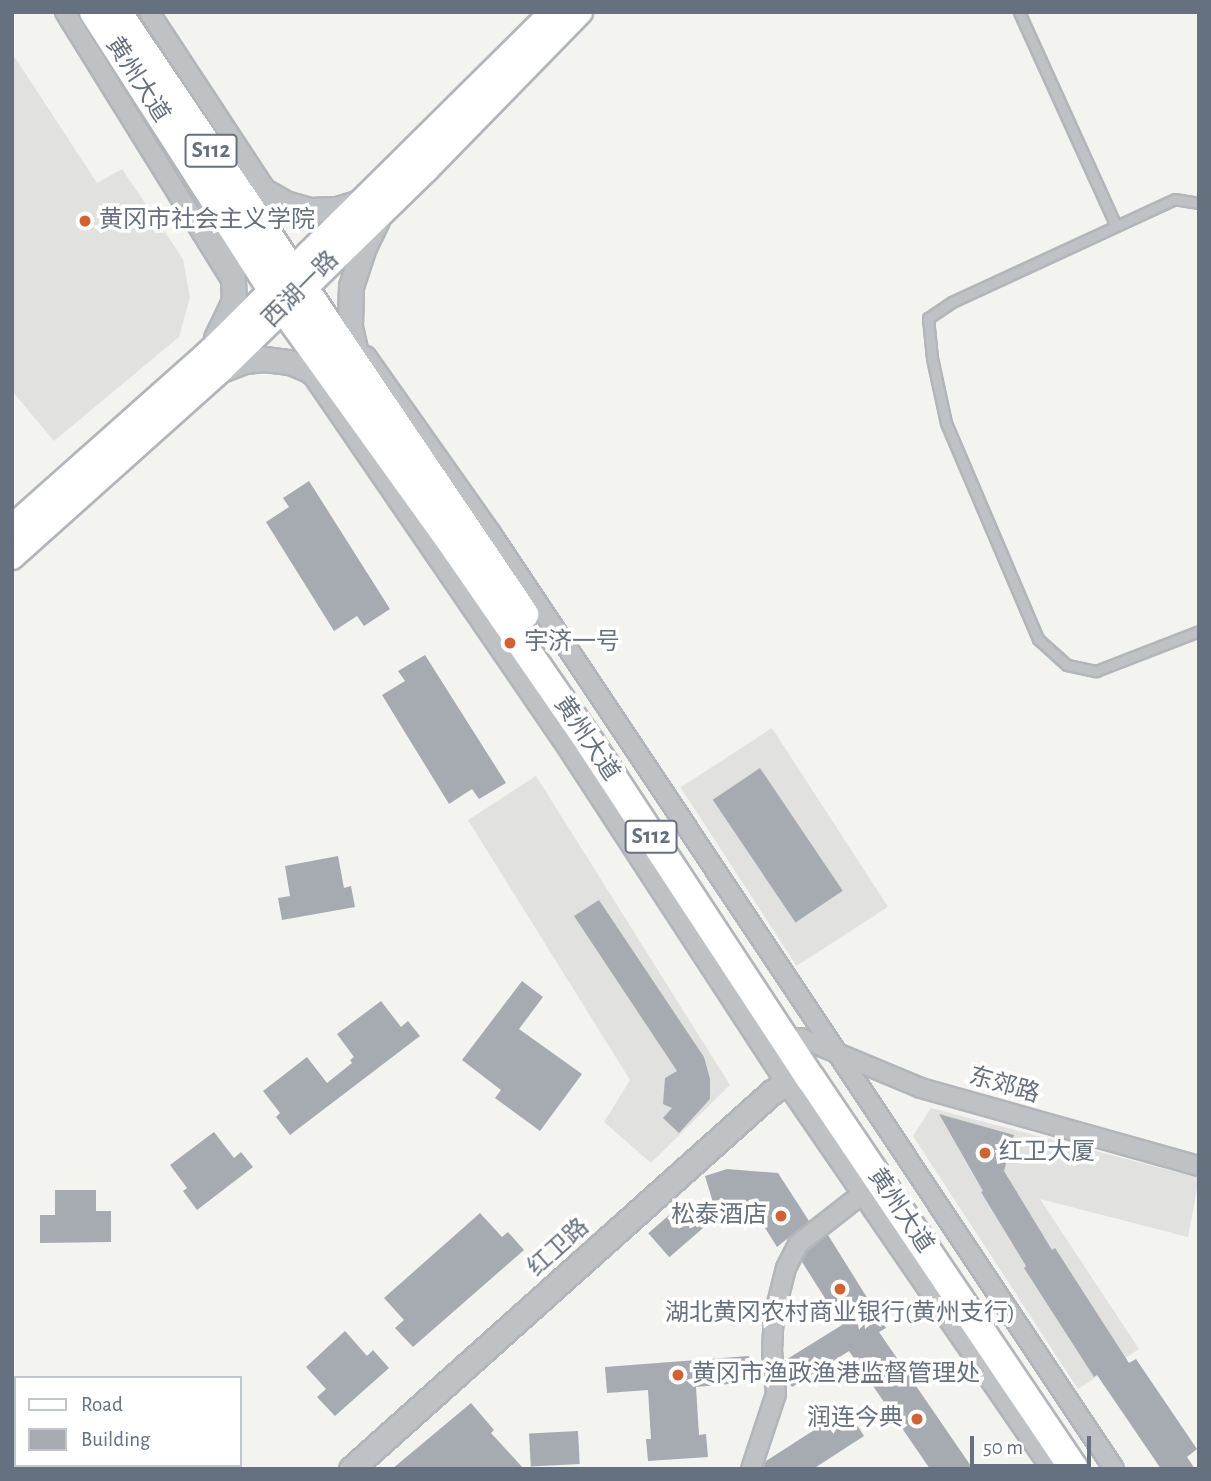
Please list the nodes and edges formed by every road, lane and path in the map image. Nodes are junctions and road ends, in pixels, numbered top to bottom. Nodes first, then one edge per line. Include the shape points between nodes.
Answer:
1 (65, 12) edge
2 (94, 12) edge
3 (117, 12) edge
4 (149, 12) edge
5 (580, 12) edge
6 (1019, 12) edge
7 (546, 14) edge
8 (221, 166) junction
9 (270, 195) junction
10 (1199, 203) edge
11 (373, 206) junction
12 (221, 211) junction
13 (1116, 226) junction
14 (234, 285) junction
15 (287, 290) junction
16 (352, 337) junction
17 (215, 361) junction
18 (309, 370) junction
19 (351, 383) junction
20 (12, 527) edge
21 (12, 557) edge
22 (1199, 631) edge
23 (801, 1038) junction
24 (839, 1055) junction
25 (796, 1077) junction
26 (1199, 1167) edge
27 (862, 1194) junction
28 (351, 1469) edge
29 (751, 1469) edge
30 (1051, 1469) edge
31 (1074, 1469) edge
32 (1095, 1469) edge
33 (1114, 1469) edge

1 - 14 street
2 - 12 main road, 黄州大道 / S112
3 - 8 main road, 黄州大道 / S112
4 - 9 street
5 - 11 main road, 西湖一路 via 427,169
6 - 13 lane
7 - 11 main road, 西湖一路
8 - 9 street
8 - 15 main road, 黄州大道 / S112
9 - 11 street via 310,210
10 - 13 lane via 1175,199
11 - 15 main road, 西湖一路
11 - 16 street via 351,286
12 - 14 street
12 - 15 main road, 黄州大道 / S112
13 - 22 lane via 952,302 928,318 932,358 946,423 1038,639 1067,665 1096,671
14 - 17 street via 231,313
15 - 17 main road, 西湖一路
15 - 19 main road, 黄州大道 / S112
16 - 19 street
16 - 24 street via 491,533
17 - 18 street via 264,359
17 - 20 main road, 西湖一路
17 - 21 main road, 西湖一路
18 - 19 street
18 - 25 street
19 - 23 main road, 黄州大道 / S112 via 607,737
19 - 25 main road, 黄州大道 / S112 via 457,550 590,743
23 - 24 street, 东郊路
23 - 32 main road, 黄州大道 / S112
24 - 26 street, 东郊路 via 921,1088
24 - 33 street
25 - 27 street
25 - 28 street, 红卫路 via 772,1092
25 - 31 main road, 黄州大道 / S112
27 - 29 street via 798,1244 786,1268 774,1316 776,1394
27 - 30 street

